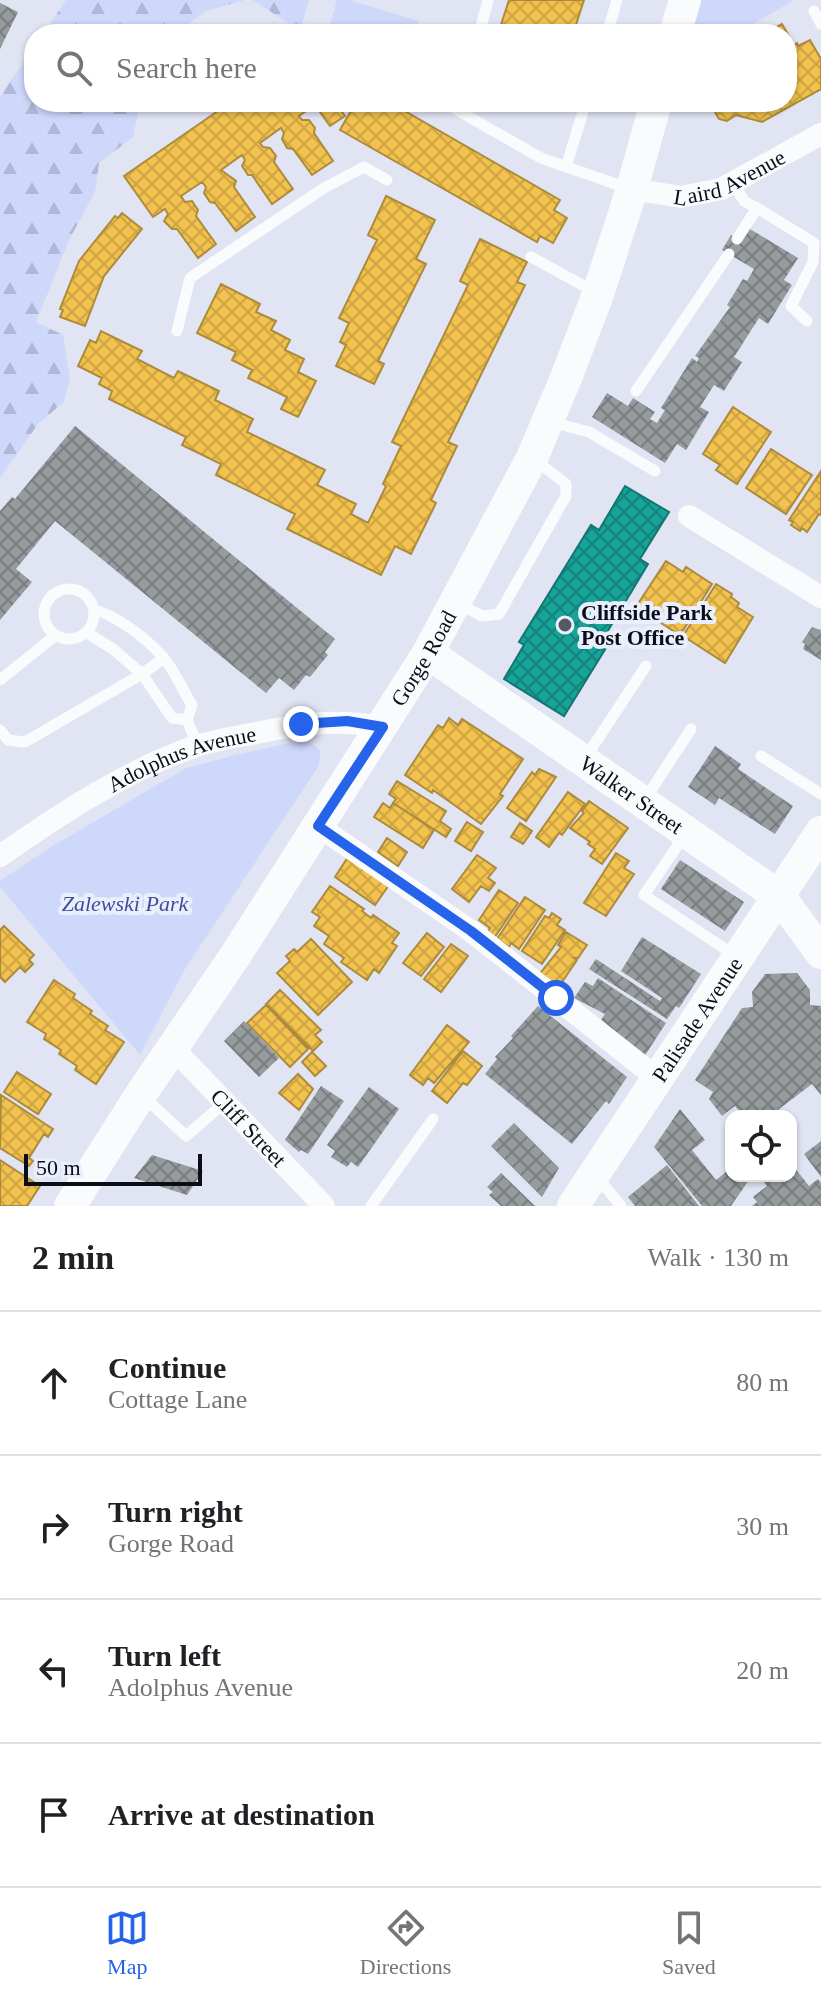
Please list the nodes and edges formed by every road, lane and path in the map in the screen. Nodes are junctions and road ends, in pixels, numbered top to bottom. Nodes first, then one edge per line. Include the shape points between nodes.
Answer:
1 (488, 0) edge
2 (617, 0) edge
3 (685, 0) edge
4 (814, 11) dead end
5 (482, 24) edge
6 (610, 24) edge
7 (678, 24) edge
8 (821, 24) edge
9 (460, 112) edge
10 (583, 112) edge
11 (653, 112) edge
12 (821, 134) edge
13 (566, 167) junction
14 (387, 180) dead end
15 (733, 182) junction
16 (632, 189) junction
17 (757, 208) junction
18 (737, 239) dead end
19 (729, 254) dead end
20 (531, 257) dead end
21 (598, 294) junction
22 (807, 321) dead end
23 (177, 331) dead end
24 (636, 391) dead end
25 (547, 421) junction
26 (532, 458) junction
27 (655, 471) dead end
28 (689, 516) dead end
29 (821, 597) edge
30 (455, 602) junction
31 (94, 610) junction
32 (86, 632) junction
33 (56, 635) junction
34 (428, 653) junction
35 (164, 658) junction
36 (646, 666) dead end
37 (142, 674) junction
38 (0, 680) edge
39 (187, 720) junction
40 (383, 727) junction
41 (691, 729) dead end
42 (0, 730) edge
43 (198, 746) junction
44 (761, 756) dead end
45 (584, 761) junction
46 (821, 794) edge
47 (643, 802) junction
48 (318, 826) junction
49 (687, 832) junction
50 (821, 834) edge
51 (0, 856) edge
52 (780, 897) junction
53 (821, 953) edge
54 (738, 958) junction
55 (173, 1048) junction
56 (657, 1078) junction
57 (141, 1094) junction
58 (224, 1103) junction
59 (433, 1119) dead end
60 (594, 1173) junction
61 (70, 1206) edge
62 (324, 1206) edge
63 (371, 1206) edge
64 (573, 1206) edge
65 (621, 1206) edge

1 - 5 lane
2 - 6 lane
3 - 7 main road
4 - 8 lane
9 - 13 lane
10 - 13 lane
11 - 16 main road, Gorge Road
12 - 15 street, Laird Avenue
13 - 16 lane
14 - 23 lane via 364,167 190,278
15 - 16 street, Laird Avenue via 681,197
15 - 17 lane via 744,201
16 - 21 main road, Gorge Road
17 - 18 lane
17 - 22 lane via 814,243 813,262 791,306
19 - 24 lane
20 - 21 lane
21 - 25 main road, Gorge Road
25 - 26 main road, Gorge Road
25 - 27 lane via 589,432
26 - 30 main road, Gorge Road
26 - 30 lane via 566,484 566,496 499,614 482,616
28 - 29 street
30 - 34 main road, Gorge Road
31 - 32 lane
31 - 33 lane via 79,591 55,593 44,614
31 - 35 lane via 120,621
32 - 33 lane via 72,639
32 - 37 lane
33 - 38 lane
34 - 40 main road, Gorge Road
34 - 45 main road, Walker Street
35 - 37 lane
35 - 39 lane via 192,705
36 - 45 lane
37 - 39 lane via 172,718
37 - 42 lane via 25,742 8,740
39 - 43 lane
40 - 43 street, Adolphus Avenue via 347,721 301,724
40 - 48 main road, Gorge Road
41 - 47 lane
43 - 51 street, Adolphus Avenue via 133,774
44 - 46 lane
45 - 47 main road, Walker Street
47 - 49 main road, Walker Street
48 - 55 main road, Gorge Road
48 - 56 street via 471,931
49 - 52 main road, Walker Street
49 - 54 lane via 644,895
50 - 52 main road, Palisade Avenue
52 - 53 main road, Walker Street
52 - 54 main road, Palisade Avenue
54 - 56 main road, Palisade Avenue
55 - 57 main road, Gorge Road
55 - 58 street, Cliff Street
56 - 60 main road, Palisade Avenue
57 - 58 lane via 186,1136
57 - 61 main road, Gorge Road
58 - 62 street, Cliff Street
59 - 63 lane
60 - 64 main road, Palisade Avenue
60 - 65 lane

